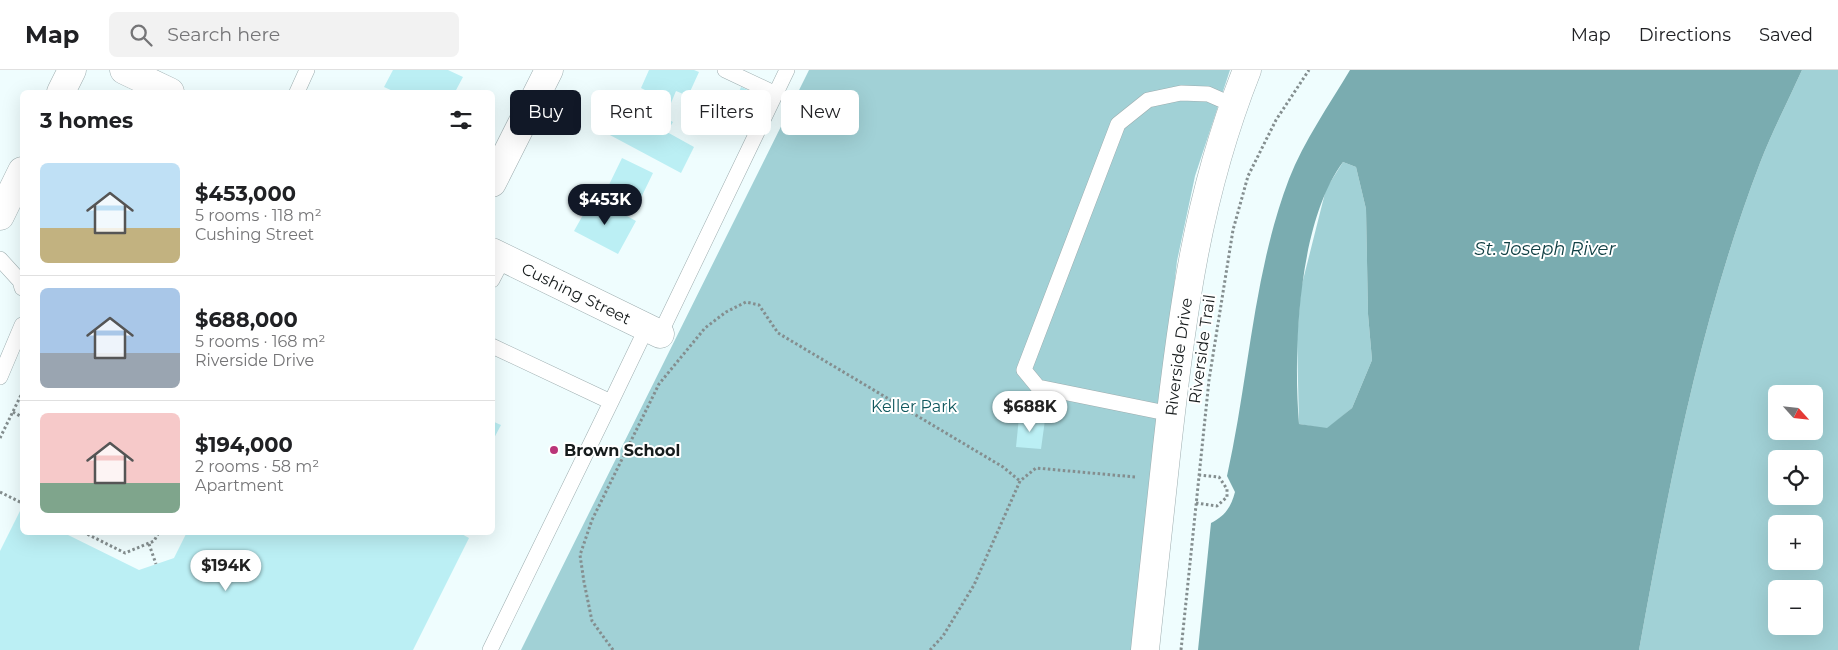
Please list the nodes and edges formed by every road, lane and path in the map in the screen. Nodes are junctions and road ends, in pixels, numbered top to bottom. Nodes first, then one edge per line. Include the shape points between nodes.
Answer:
1 (72, 70) edge
2 (124, 70) edge
3 (307, 70) edge
4 (549, 70) edge
5 (724, 70) edge
6 (787, 70) edge
7 (1247, 70) edge
8 (1309, 70) edge
9 (62, 90) edge
10 (166, 90) edge
11 (298, 90) edge
12 (776, 94) junction
13 (1233, 105) junction
14 (20, 175) edge
15 (495, 177) edge
16 (0, 216) edge
17 (0, 258) edge
18 (496, 263) edge
19 (20, 281) edge
20 (20, 330) edge
21 (653, 330) junction
22 (495, 347) edge
23 (0, 377) edge
24 (20, 398) edge
25 (611, 402) junction
26 (14, 412) junction
27 (1171, 414) junction
28 (20, 416) edge
29 (0, 438) edge
30 (1199, 475) junction
31 (1164, 480) junction
32 (1020, 481) junction
33 (1198, 483) junction
34 (0, 492) edge
35 (20, 502) edge
36 (1196, 503) junction
37 (88, 535) edge
38 (158, 535) edge
39 (149, 544) junction
40 (156, 564) dead end
41 (490, 650) edge
42 (613, 650) edge
43 (930, 650) edge
44 (1145, 650) edge
45 (1182, 650) edge

1 - 9 street
2 - 10 street
3 - 11 lane
4 - 15 street
5 - 12 lane
6 - 12 lane
7 - 13 street, Riverside Drive
8 - 30 path, Riverside Trail via 1276,120 1248,176 1233,230 1209,380
12 - 21 lane
13 - 27 street, Riverside Drive via 1196,236 1183,309
13 - 27 lane via 1208,94 1181,93 1148,100 1118,124 1024,370 1038,387
14 - 16 street
17 - 19 lane
18 - 21 street, Cushing Street
20 - 23 lane
21 - 25 lane
22 - 25 lane
24 - 26 path
25 - 41 lane
26 - 28 path
26 - 29 path
27 - 31 street, Riverside Drive
30 - 33 path, Riverside Trail
30 - 36 path via 1219,477 1227,489 1226,497 1217,506
31 - 32 path via 1036,468
31 - 33 path
31 - 44 street, Riverside Drive
32 - 42 path via 1003,467 778,333 759,305 746,302 705,328 659,384 592,520 580,555 584,582 592,621
32 - 43 path via 974,585 944,636
33 - 36 path, Riverside Trail
34 - 35 path
36 - 45 path, Riverside Trail
37 - 39 path via 125,553
38 - 39 path
39 - 40 path

